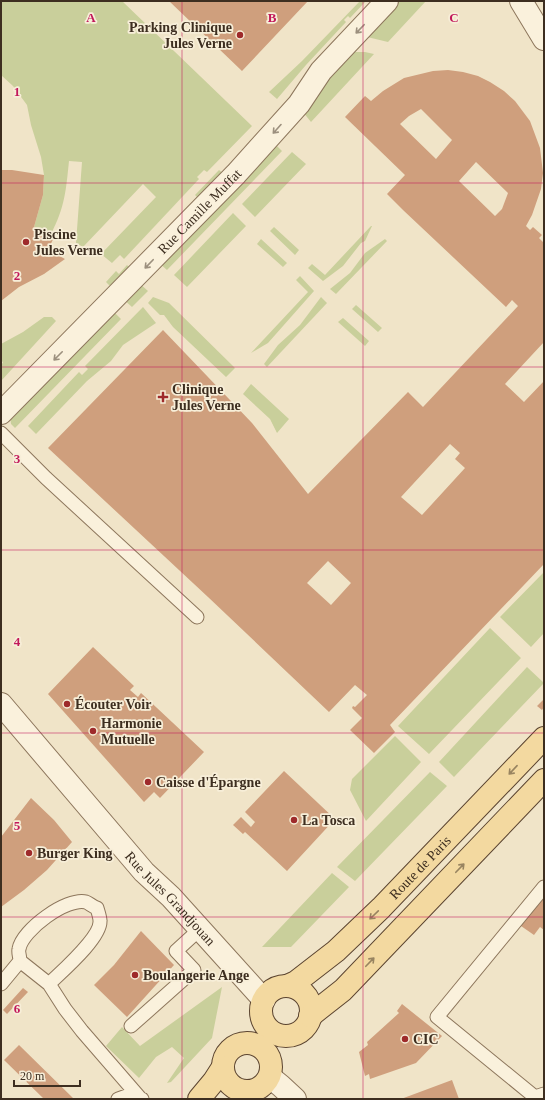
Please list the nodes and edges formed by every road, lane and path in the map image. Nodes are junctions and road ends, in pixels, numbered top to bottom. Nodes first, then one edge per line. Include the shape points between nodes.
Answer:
1 (387, 1) edge
2 (521, 1) edge
3 (544, 39) edge
4 (1, 413) edge
5 (1, 433) edge
6 (197, 617) dead end
7 (1, 704) edge
8 (544, 738) edge
9 (544, 780) edge
10 (544, 887) edge
11 (200, 929) junction
12 (20, 961) junction
13 (1, 984) edge
14 (49, 984) junction
15 (287, 986) junction
16 (262, 1004) junction
17 (305, 1024) junction
18 (131, 1026) dead end
19 (238, 1044) junction
20 (223, 1066) junction
21 (271, 1072) junction
22 (544, 1094) edge
23 (245, 1095) edge
24 (141, 1098) edge
25 (118, 1099) edge
26 (199, 1099) edge
27 (295, 1099) edge

1 -> 4 street, Rue Camille Muffat via 321,71 299,104 236,174
2 - 3 street
5 - 6 lane via 46,478
7 - 11 street, Rue Jules Grandjouan via 144,872
8 -> 15 main road, Route de Paris via 381,908 336,951
17 -> 9 main road, Route de Paris via 343,990
10 - 22 lane via 437,1017 535,1097
11 - 16 street, Rue Jules Grandjouan
11 - 18 lane via 176,951 194,970
12 - 13 lane
12 - 14 lane
12 - 14 lane via 19,949 24,937 42,920 72,902 86,902 97,908 100,921 97,932 88,945
14 - 24 lane via 82,1031
15 - 16 main road via 271,991
15 - 17 main road via 296,988 304,994 311,1007
16 - 17 main road via 262,1020 273,1032 289,1036
16 - 19 main road
17 - 21 main road, Route de Paris
19 - 20 main road via 227,1053
19 - 21 main road via 247,1042 260,1046 269,1055
20 - 23 main road via 225,1076 231,1085
20 - 26 main road
21 - 23 main road via 264,1084
21 - 27 street
24 - 25 lane via 129,1095

